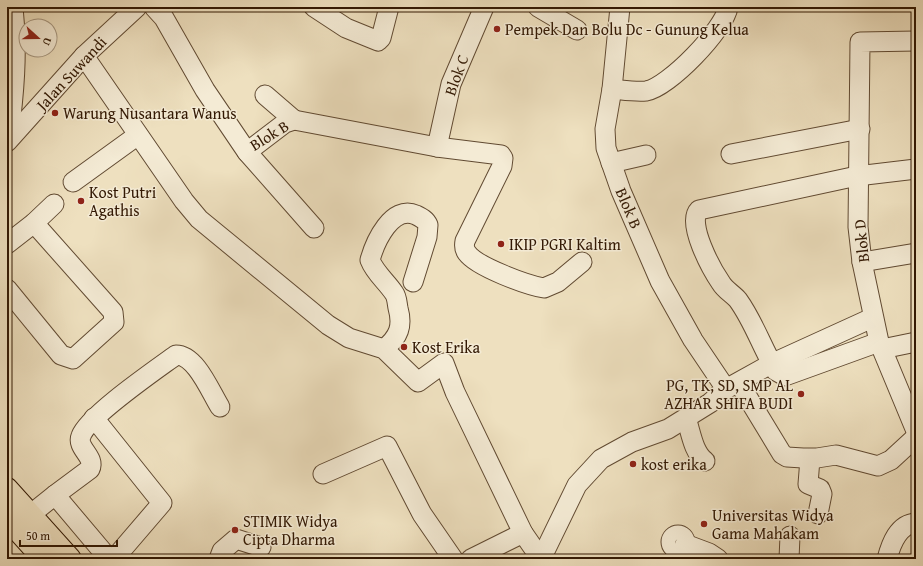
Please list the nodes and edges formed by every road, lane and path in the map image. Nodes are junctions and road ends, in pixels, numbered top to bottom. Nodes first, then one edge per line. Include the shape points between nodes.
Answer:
1 (12, 7) edge
2 (137, 7) edge
3 (154, 7) edge
4 (314, 7) edge
5 (389, 7) edge
6 (484, 7) edge
7 (538, 7) edge
8 (620, 7) edge
9 (728, 7) edge
10 (577, 30) dead end
11 (916, 41) edge
12 (84, 56) junction
13 (612, 89) junction
14 (265, 95) dead end
15 (294, 120) junction
16 (860, 129) junction
17 (138, 135) junction
18 (8, 141) edge
19 (437, 147) junction
20 (247, 152) junction
21 (731, 154) dead end
22 (646, 155) dead end
23 (610, 163) junction
24 (916, 169) edge
25 (857, 176) junction
26 (73, 182) dead end
27 (54, 204) dead end
28 (34, 223) junction
29 (314, 228) dead end
30 (7, 244) edge
31 (916, 253) edge
32 (582, 262) dead end
33 (862, 262) junction
34 (412, 282) dead end
35 (7, 290) edge
36 (872, 318) junction
37 (916, 342) edge
38 (880, 345) junction
39 (384, 349) junction
40 (772, 364) junction
41 (733, 386) junction
42 (220, 407) dead end
43 (94, 418) junction
44 (686, 418) junction
45 (916, 431) edge
46 (916, 437) edge
47 (810, 458) junction
48 (705, 461) dead end
49 (322, 474) dead end
50 (7, 489) edge
51 (55, 495) junction
52 (818, 514) dead end
53 (30, 515) junction
54 (7, 518) edge
55 (916, 523) edge
56 (523, 533) junction
57 (790, 536) dead end
58 (261, 547) dead end
59 (684, 550) edge
60 (58, 557) edge
61 (109, 559) edge
62 (114, 559) edge
63 (219, 559) edge
64 (453, 559) edge
65 (471, 559) edge
66 (541, 559) edge
67 (718, 559) edge
68 (789, 559) edge
69 (887, 559) edge

1 - 18 street via 16,32 14,98
2 - 12 street, Jalan Suwandi
3 - 20 street, Blok B via 164,18 205,90
4 - 5 street via 346,28 378,41
6 - 19 street, Blok C via 451,84
7 - 10 street
8 - 13 street, Blok B
9 - 13 street via 727,15 718,30 670,79 647,91
11 - 16 street, Blok D via 860,42
12 - 17 street
12 - 18 street, Jalan Suwandi
13 - 23 street, Blok B via 605,129
14 - 15 street
15 - 19 street, Blok B
15 - 20 street, Blok B via 285,123
16 - 21 street
16 - 25 street, Blok D
17 - 26 street
17 - 39 street via 199,219 328,325 349,338
19 - 32 street, Blok B via 495,154 503,158 502,166 465,241 464,248 467,254 510,278 544,288 558,282
20 - 29 street
22 - 23 street
23 - 41 street, Blok B via 660,281 693,340
24 - 25 street
25 - 33 street, Blok D
25 - 40 street via 699,210 695,214 694,220 702,248 721,284 738,300
27 - 28 street
28 - 30 street
28 - 35 street via 113,312 114,322 73,359 67,358 61,355
31 - 33 street
33 - 36 street, Blok D
34 - 39 street via 427,236 428,225 424,219 414,214 404,214 395,217 386,226 370,260 395,294 400,316 401,326 392,343
36 - 38 street, Blok D
36 - 40 street
37 - 38 street
38 - 40 street via 785,376 776,371
38 - 45 street, Blok D
39 - 56 street via 418,382 444,363 455,392
40 - 41 street
41 - 44 street
41 - 47 street, Blok B via 782,454 792,458
42 - 43 street via 192,361 181,354 176,354
43 - 51 street via 81,435 80,442 91,462 90,469
43 - 62 street via 162,503
44 - 48 street via 699,457
44 - 66 street via 668,429 632,442 602,459 577,485
46 - 47 street via 891,460 878,466 836,455
47 - 52 street via 808,484 822,491
49 - 64 street via 387,446 422,514
50 - 53 main road
51 - 53 street
51 - 61 street
53 - 60 main road
54 - 60 main road
55 - 69 street via 909,523 897,534
56 - 65 street
56 - 66 street
57 - 68 street
58 - 63 street via 236,539 222,551
59 - 67 street via 709,553

